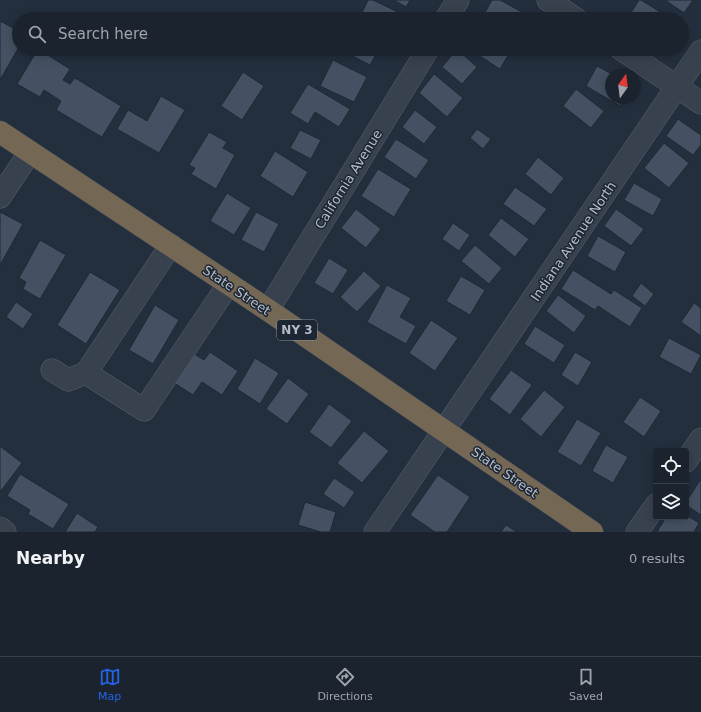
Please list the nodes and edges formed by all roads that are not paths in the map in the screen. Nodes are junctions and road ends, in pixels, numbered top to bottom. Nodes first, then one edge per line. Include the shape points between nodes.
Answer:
1 (458, 0) edge
2 (548, 0) edge
3 (450, 12) edge
4 (566, 12) edge
5 (701, 51) edge
6 (424, 56) edge
7 (632, 56) edge
8 (677, 86) junction
9 (701, 103) edge
10 (0, 132) edge
11 (30, 152) junction
12 (0, 197) edge
13 (172, 245) junction
14 (228, 285) junction
15 (268, 310) junction
16 (52, 370) dead end
17 (86, 373) junction
18 (445, 430) junction
19 (701, 439) edge
20 (689, 457) edge
21 (653, 509) edge
22 (0, 528) edge
23 (5, 532) edge
24 (375, 532) edge
25 (592, 532) edge
26 (637, 532) edge

1 - 3 street
2 - 4 street
5 - 8 street, Indiana Avenue North
6 - 15 street, California Avenue
7 - 8 street
8 - 9 street
8 - 18 street, Indiana Avenue North
10 - 11 highway, State Street / NY 3
11 - 12 street
11 - 13 highway, State Street / NY 3
13 - 14 highway, State Street / NY 3
13 - 17 street
14 - 15 highway, State Street / NY 3
14 - 17 street via 144,410
15 - 18 highway, State Street / NY 3
16 - 17 street via 68,380
18 - 24 street, Indiana Avenue North
18 - 25 highway, State Street / NY 3
19 - 20 street
21 - 26 street
22 - 23 street

